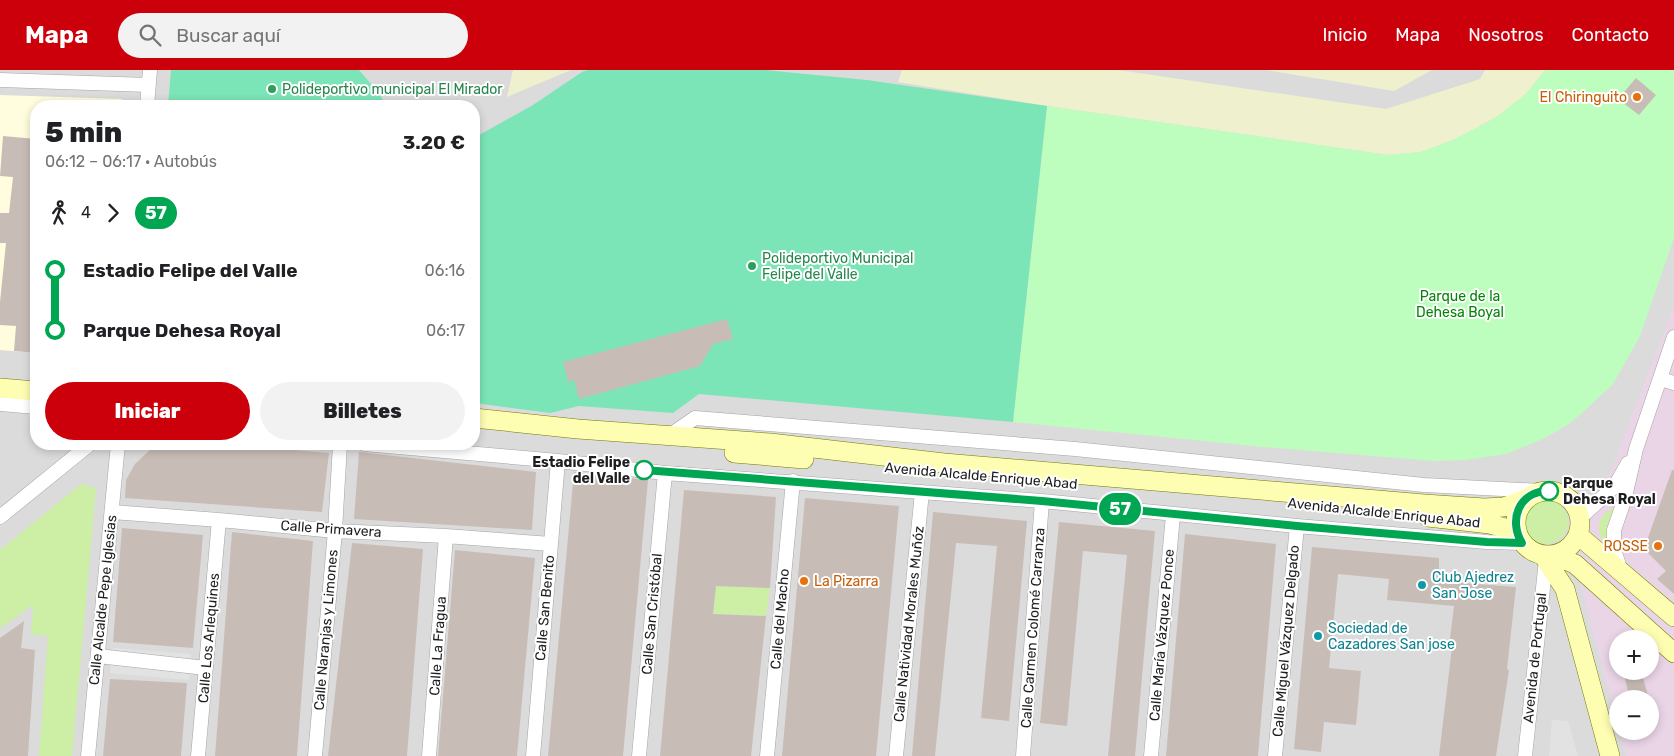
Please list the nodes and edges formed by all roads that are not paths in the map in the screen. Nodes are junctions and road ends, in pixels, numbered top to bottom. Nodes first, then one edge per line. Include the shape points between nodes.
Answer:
1 (150, 70) edge
2 (0, 80) edge
3 (149, 86) junction
4 (148, 100) edge
5 (1674, 337) edge
6 (0, 376) edge
7 (30, 378) edge
8 (1667, 381) edge
9 (0, 388) edge
10 (30, 390) edge
11 (0, 404) edge
12 (30, 406) edge
13 (480, 419) edge
14 (480, 430) edge
15 (669, 436) junction
16 (83, 450) edge
17 (117, 450) edge
18 (340, 450) edge
19 (432, 450) edge
20 (1636, 450) junction
21 (558, 461) junction
22 (665, 472) junction
23 (793, 481) junction
24 (1542, 491) junction
25 (922, 492) junction
26 (1524, 500) junction
27 (1042, 501) junction
28 (112, 512) junction
29 (1173, 515) junction
30 (0, 517) edge
31 (219, 520) junction
32 (1297, 526) junction
33 (1579, 527) junction
34 (335, 531) junction
35 (446, 536) junction
36 (1519, 537) junction
37 (550, 544) junction
38 (1548, 557) junction
39 (1621, 571) junction
40 (1674, 617) edge
41 (1674, 653) edge
42 (98, 656) junction
43 (206, 668) junction
44 (88, 756) edge
45 (198, 756) edge
46 (315, 756) edge
47 (429, 756) edge
48 (533, 756) edge
49 (640, 756) edge
50 (767, 756) edge
51 (896, 756) edge
52 (1023, 756) edge
53 (1151, 756) edge
54 (1275, 756) edge
55 (1525, 756) edge
56 (1610, 756) edge

1 - 3 street
2 - 3 street
3 - 4 street
5 - 8 street
6 - 7 main road
8 - 20 street
9 - 10 main road
11 - 12 street
13 - 15 main road, Avenida Alcalde Enrique Abad
14 - 36 main road, Avenida Alcalde Enrique Abad via 1401,513 1488,523
15 - 24 street via 695,418 1075,448 1424,485
15 - 26 main road, Avenida Alcalde Enrique Abad via 1424,504 1484,508 1504,507
16 - 30 street
17 - 28 street, Calle Alcalde Pepe Iglesias
18 - 34 street, Calle Naranjas y Limones
19 - 21 street
20 - 33 street via 1616,486
20 - 39 street via 1614,530 1614,550
21 - 22 street
21 - 37 street, Calle San Benito
22 - 23 street
22 - 49 street, Calle San Cristóbal
23 - 25 street
23 - 50 street, Calle del Macho
24 - 26 main road
24 - 33 main road via 1563,494 1571,500 1577,509
25 - 27 street
25 - 51 street, Calle Natividad Morales Muñóz
26 - 36 main road via 1516,517
27 - 29 street
27 - 52 street, Calle Carmen Colomé Carranza
28 - 31 street, Calle Primavera
28 - 42 street, Calle Alcalde Pepe Iglesias
29 - 32 street
29 - 53 street, Calle María Vázquez Ponce
31 - 34 street, Calle Primavera
31 - 43 street, Calle Los Arlequines
32 - 36 street via 1487,542
32 - 54 street, Calle Miguel Vázquez Delgado
33 - 38 main road via 1572,544
33 - 39 main road
34 - 35 street, Calle Primavera
34 - 46 street, Calle Naranjas y Limones
35 - 37 street, Calle Primavera
35 - 47 street, Calle La Fragua
36 - 38 main road via 1528,549
37 - 48 street, Calle San Benito
38 - 41 main road via 1575,564
38 - 55 street, Avenida de Portugal
38 - 56 main road via 1565,588
39 - 40 main road
42 - 43 street
42 - 44 street, Calle Alcalde Pepe Iglesias
43 - 45 street, Calle Los Arlequines

